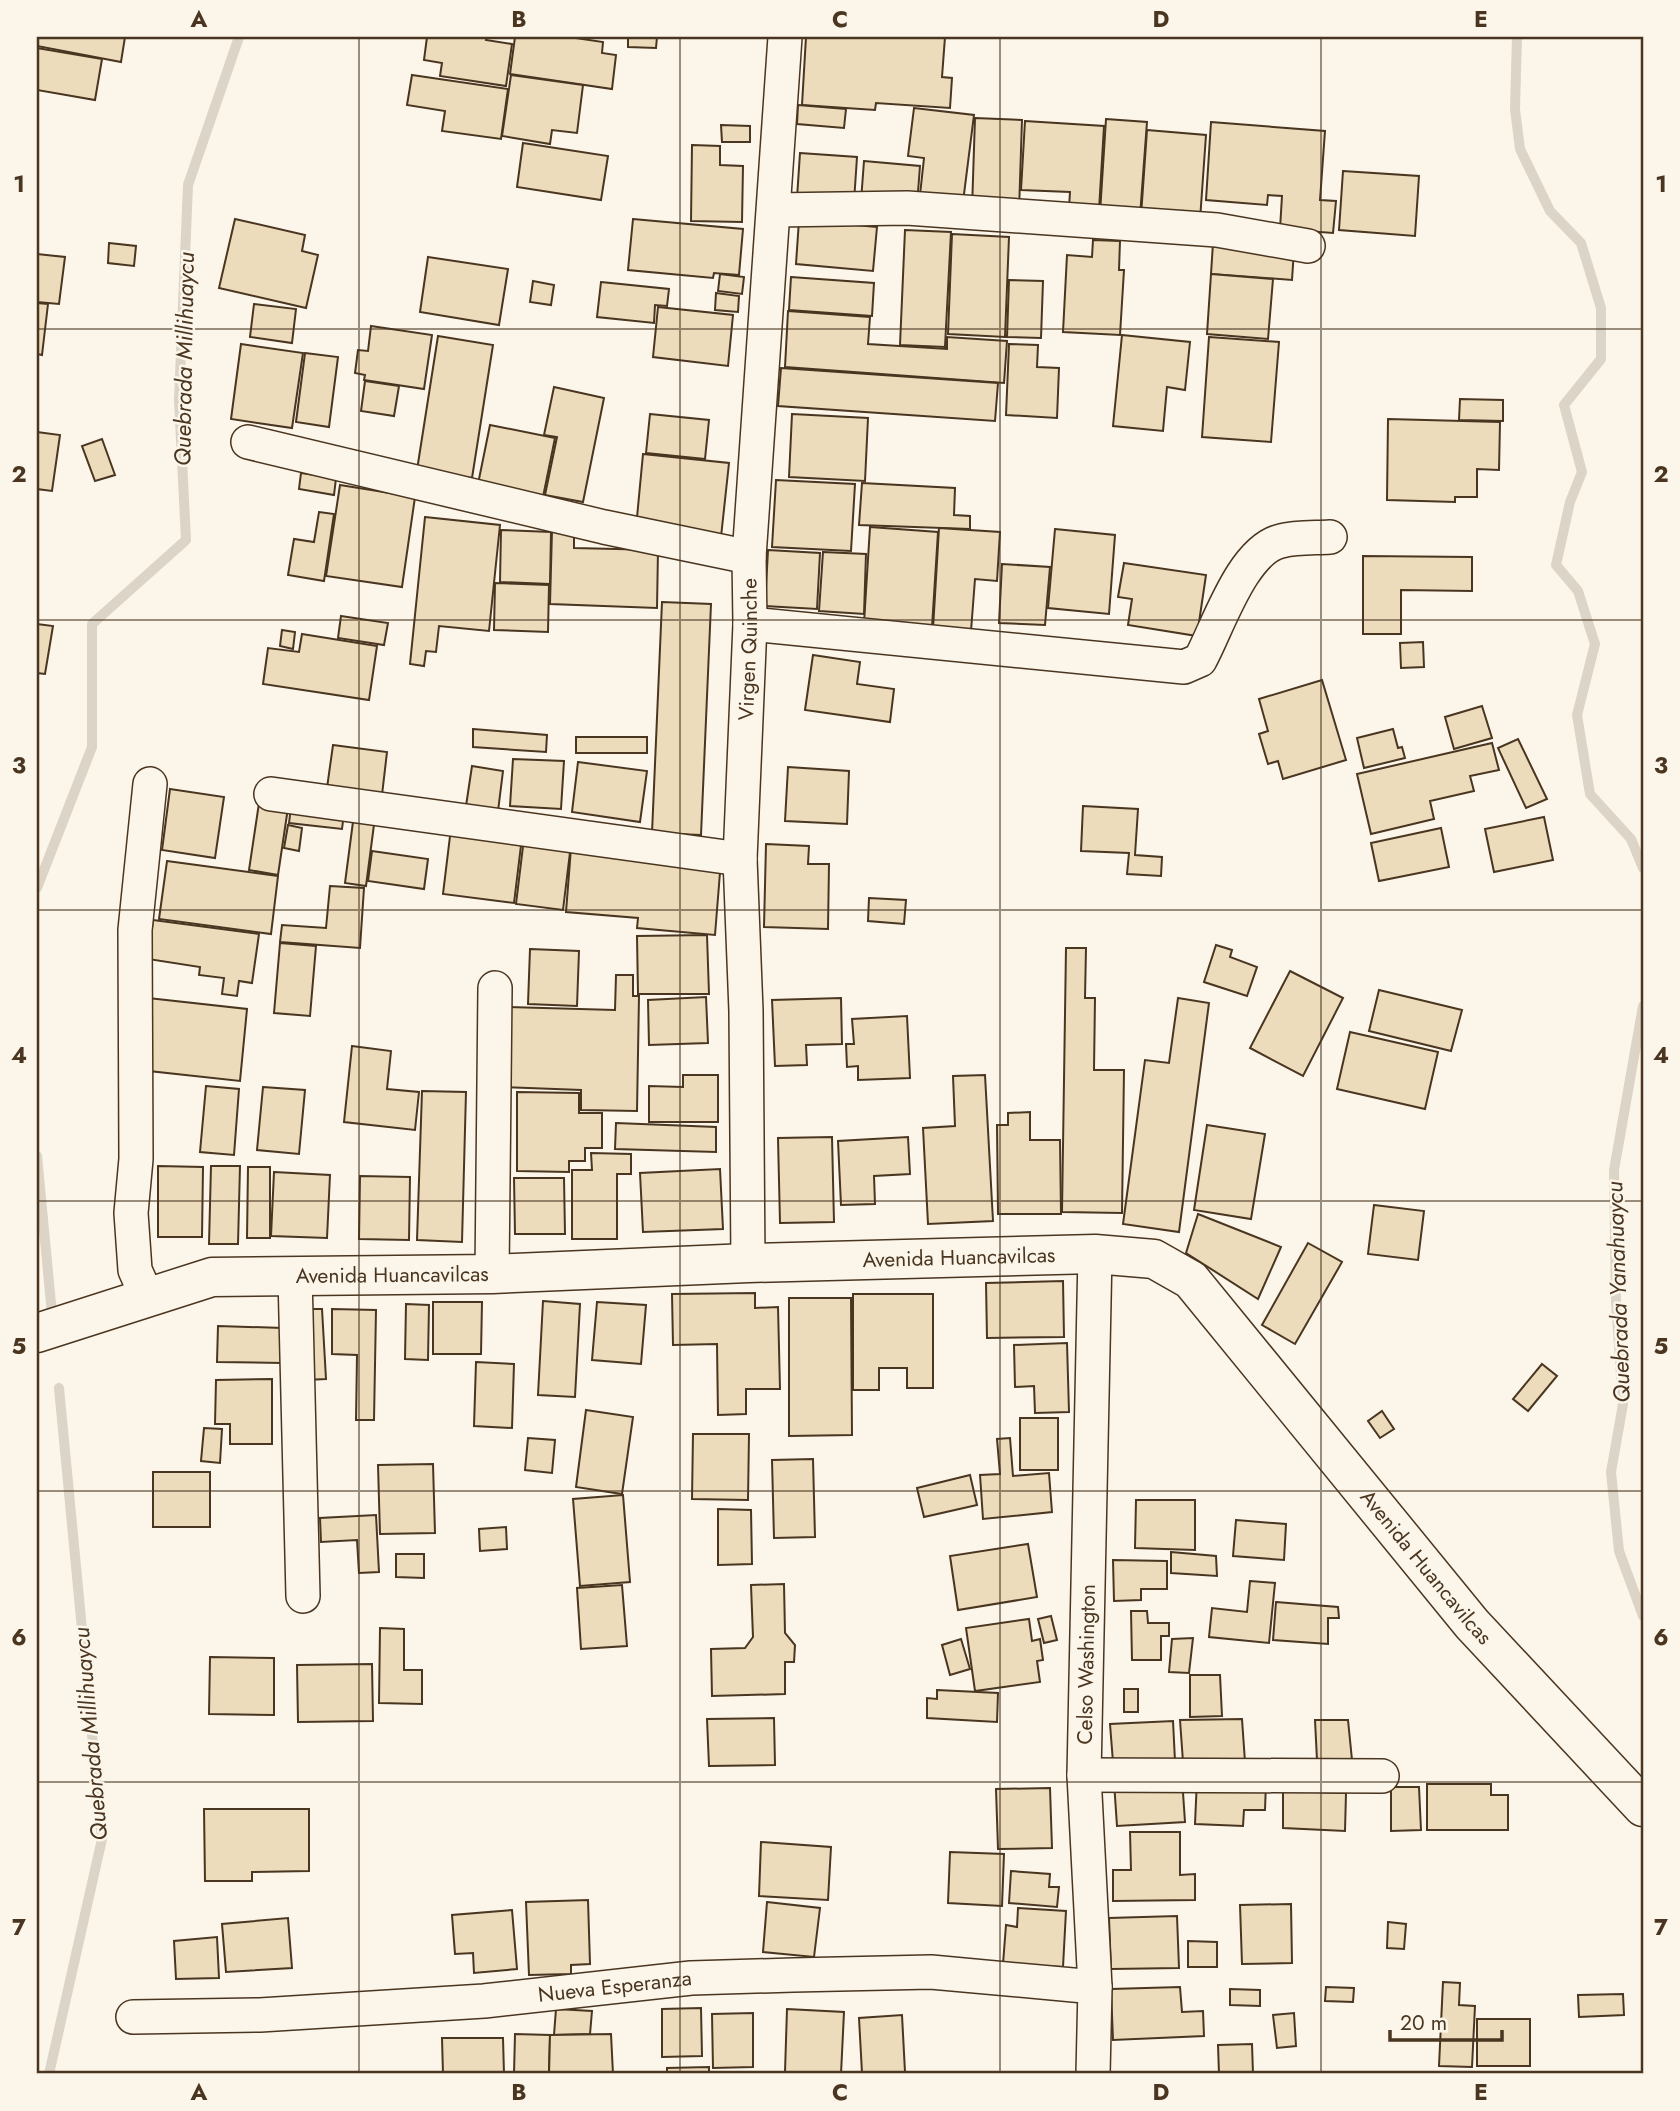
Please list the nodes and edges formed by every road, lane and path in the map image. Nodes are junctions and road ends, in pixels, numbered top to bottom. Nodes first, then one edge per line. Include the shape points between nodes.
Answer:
1 (785, 37) edge
2 (774, 209) junction
3 (1308, 246) dead end
4 (248, 442) dead end
5 (1330, 537) dead end
6 (748, 557) junction
7 (750, 624) junction
8 (150, 784) dead end
9 (271, 794) dead end
10 (740, 859) junction
11 (495, 988) dead end
12 (1095, 1254) junction
13 (748, 1263) junction
14 (492, 1274) junction
15 (295, 1276) junction
16 (147, 1297) junction
17 (37, 1333) edge
18 (303, 1596) dead end
19 (1084, 1775) junction
20 (1382, 1776) dead end
21 (1643, 1807) edge
22 (1095, 1987) junction
23 (133, 2017) dead end
24 (1093, 2074) edge

1 - 2 street, Virgen Quinche
2 - 3 street via 907,208 1082,220 1217,230
2 - 6 street, Virgen Quinche
4 - 6 street
5 - 7 street via 1280,541 1266,547 1240,576 1200,660 1184,667
6 - 7 street, Virgen Quinche
7 - 10 street, Virgen Quinche
8 - 16 street via 135,930 136,1159 131,1213 135,1270
9 - 10 street
10 - 13 street, Virgen Quinche
11 - 14 street
12 - 13 street, Avenida Huancavilcas
12 - 19 street, Celso Washington
12 - 21 street, Avenida Huancavilcas via 1154,1259 1191,1280 1472,1624
13 - 14 street, Avenida Huancavilcas
14 - 15 street, Avenida Huancavilcas
15 - 16 street, Avenida Huancavilcas via 212,1277
15 - 18 street
16 - 17 street, Avenida Huancavilcas
19 - 20 street
19 - 22 street, Celso Washington
22 - 23 street, Nueva Esperanza via 931,1972 780,1975 691,1978 471,2002 260,2015
22 - 24 street, Celso Washington

